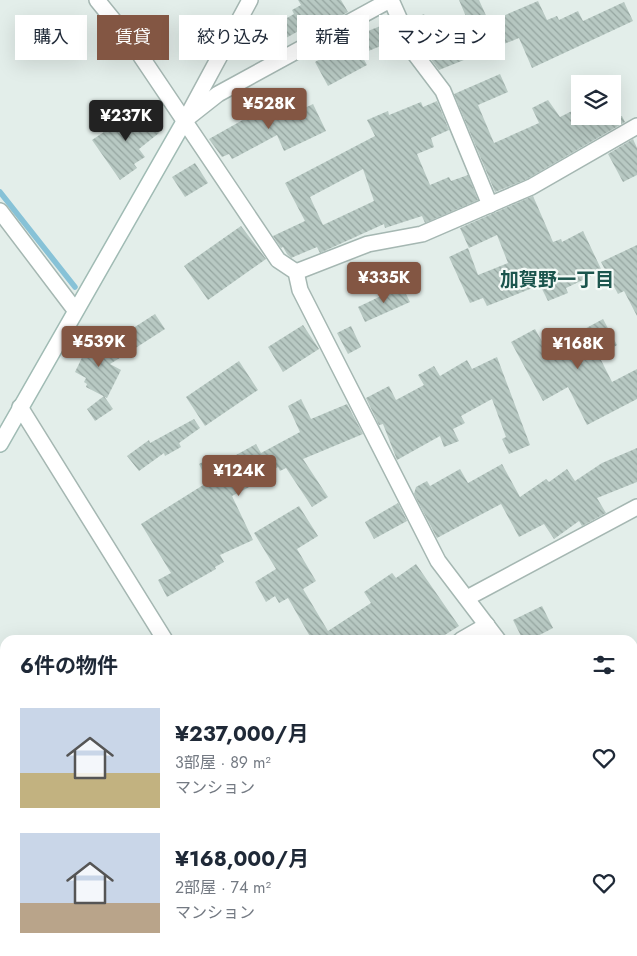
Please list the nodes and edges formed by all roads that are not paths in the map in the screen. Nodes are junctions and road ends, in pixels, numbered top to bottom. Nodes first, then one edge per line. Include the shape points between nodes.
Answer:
1 (97, 0) edge
2 (250, 0) edge
3 (390, 0) edge
4 (185, 120) junction
5 (637, 126) edge
6 (490, 205) junction
7 (0, 211) edge
8 (296, 272) junction
9 (75, 310) junction
10 (20, 407) junction
11 (0, 444) edge
12 (637, 507) edge
13 (467, 598) junction
14 (487, 625) junction
15 (162, 635) edge
16 (470, 635) edge
17 (494, 635) edge

1 - 4 street via 132,43
2 - 4 street
3 - 4 street via 218,94
3 - 6 street via 415,54 443,91
4 - 8 street via 278,260
4 - 9 street
5 - 6 street via 531,187
6 - 8 street via 422,234 368,244
7 - 9 street
8 - 13 street via 300,290 396,481 438,561
9 - 10 street
10 - 11 street
10 - 15 street
12 - 13 street
13 - 14 street
14 - 16 street
14 - 17 street

